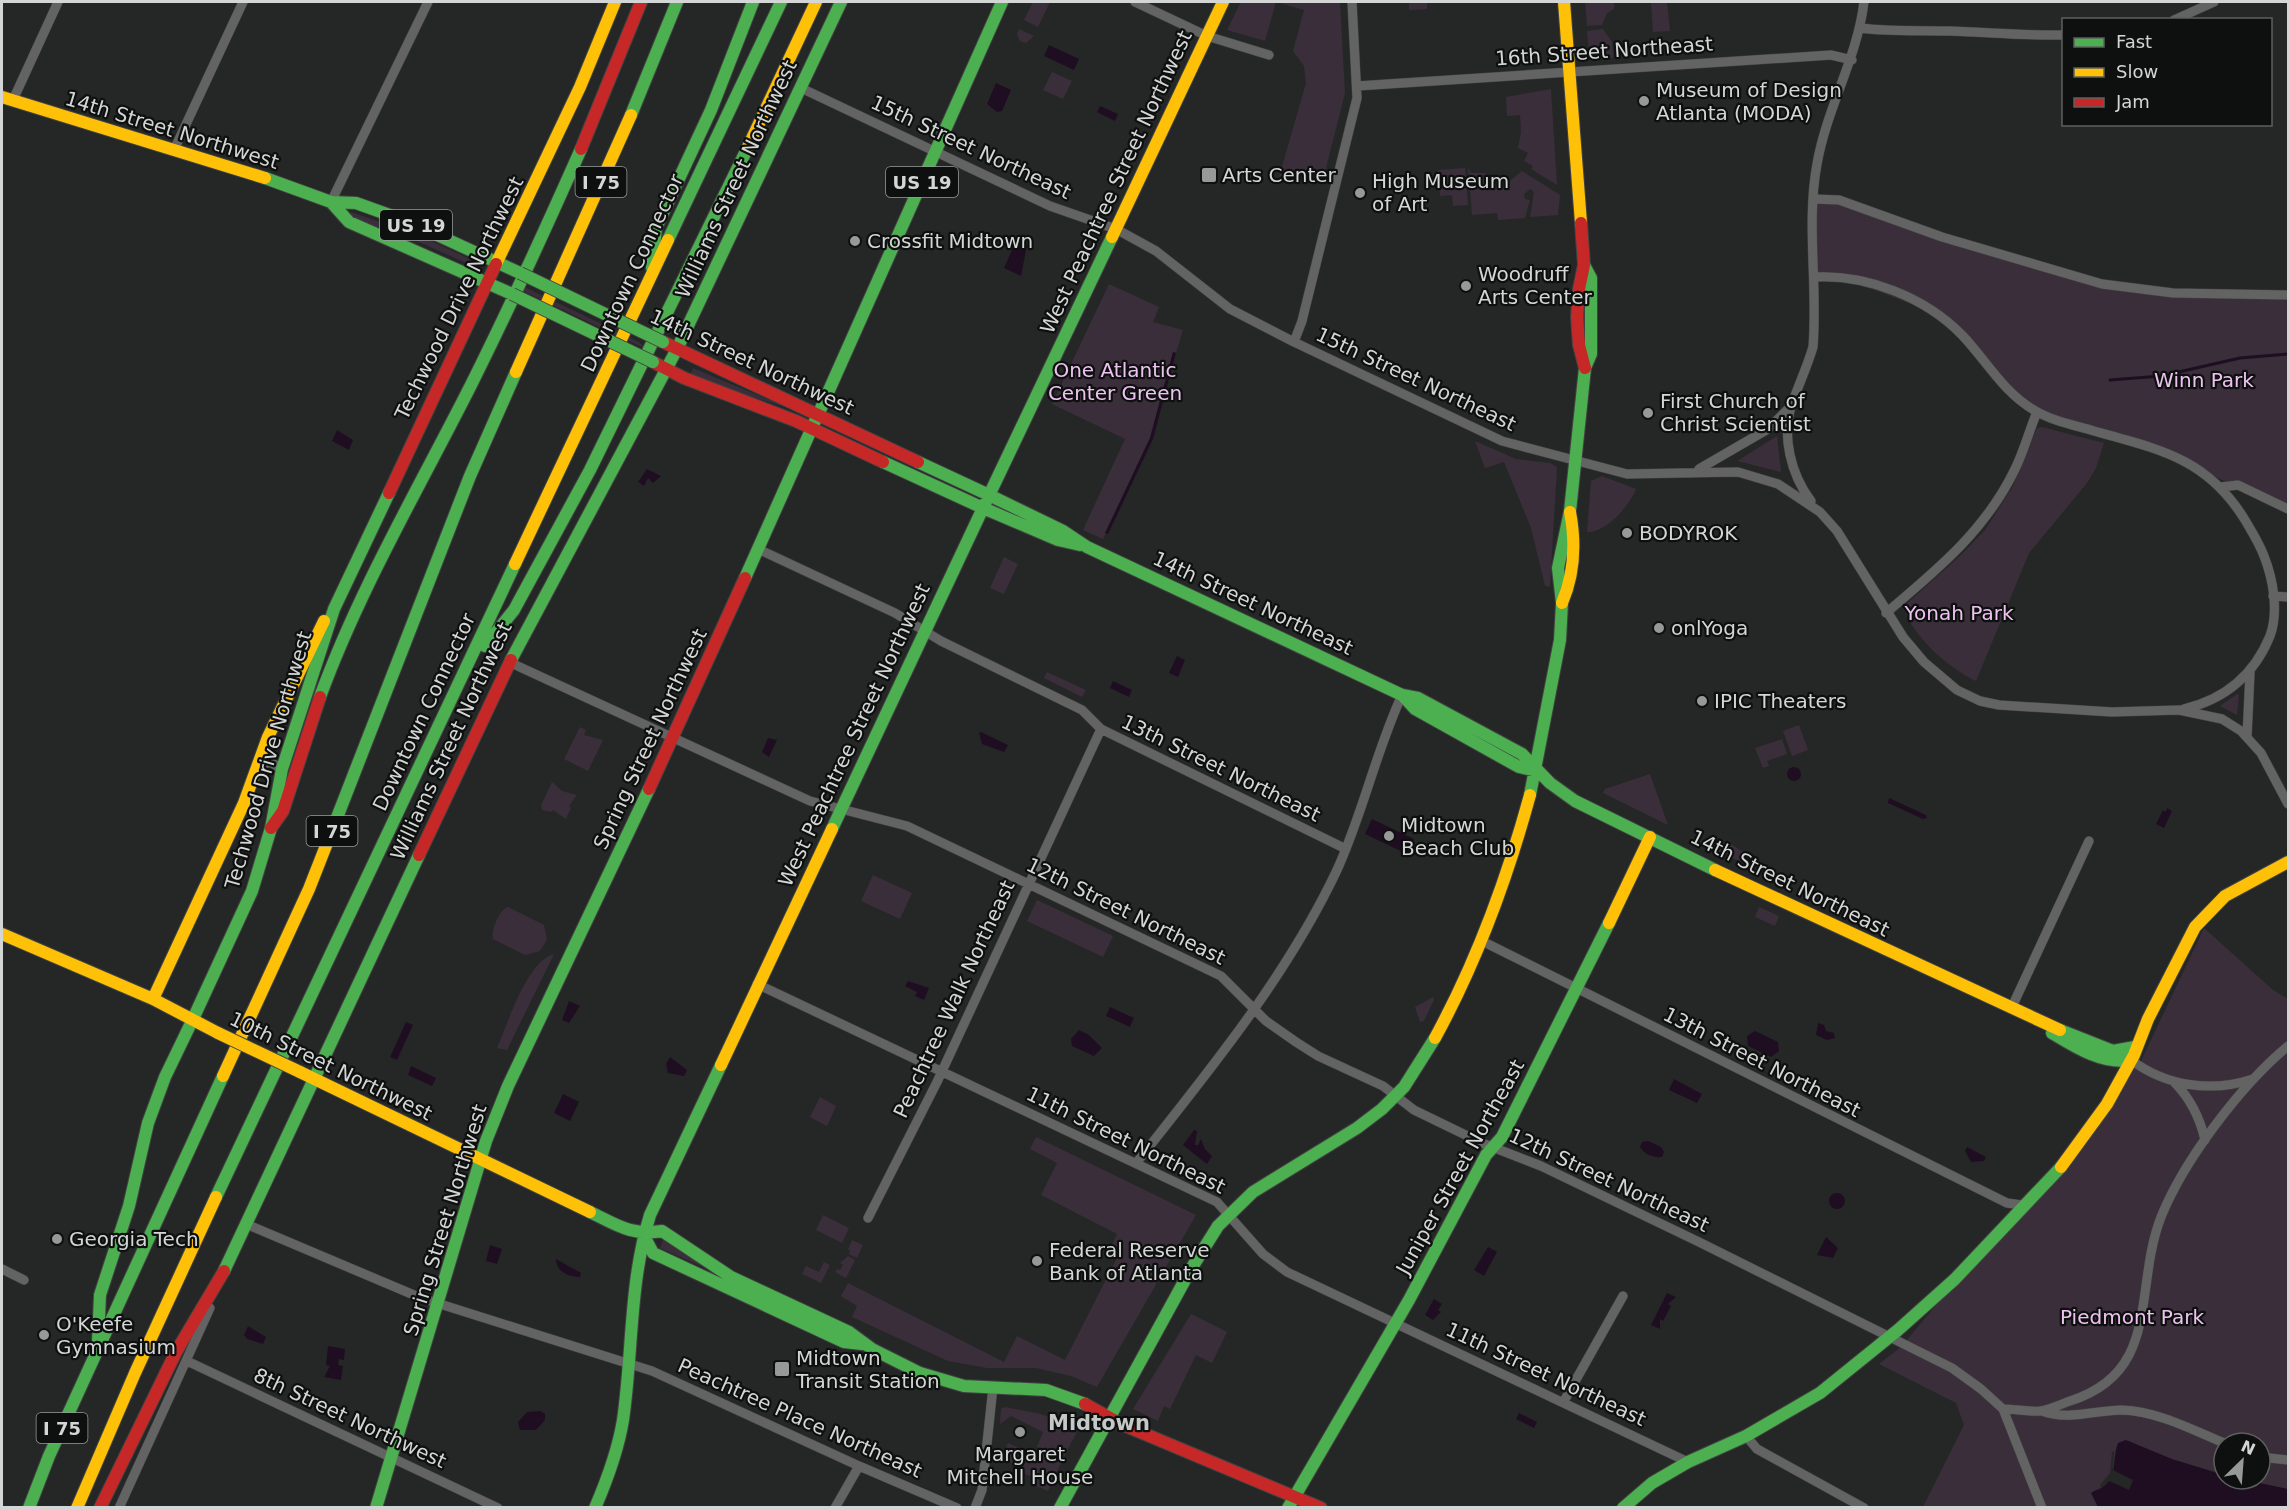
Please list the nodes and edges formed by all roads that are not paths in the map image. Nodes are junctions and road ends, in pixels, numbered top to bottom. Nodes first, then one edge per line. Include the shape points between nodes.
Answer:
1 (58, 2) edge
2 (243, 2) edge
3 (428, 2) edge
4 (615, 2) edge
5 (641, 2) edge
6 (677, 2) edge
7 (753, 2) edge
8 (762, 2) edge
9 (781, 2) edge
10 (816, 2) edge
11 (841, 2) edge
12 (1002, 2) edge
13 (1135, 2) edge
14 (1223, 2) edge
15 (1352, 2) edge
16 (1564, 2) edge
17 (1864, 2) edge
18 (2214, 2) edge
19 (2178, 18) edge
20 (1861, 28) junction
21 (2062, 35) edge
22 (1207, 36) junction
23 (1269, 55) dead end
24 (734, 56) junction
25 (1852, 60) junction
26 (1569, 71) junction
27 (1358, 86) junction
28 (801, 88) junction
29 (8, 98) edge
30 (174, 150) junction
31 (936, 151) junction
32 (1814, 199) junction
33 (331, 202) junction
34 (1116, 229) junction
35 (497, 263) junction
36 (1814, 277) junction
37 (651, 279) junction
38 (487, 283) junction
39 (2289, 295) edge
40 (1294, 342) junction
41 (678, 349) junction
42 (666, 369) junction
43 (1791, 406) junction
44 (2037, 412) junction
45 (818, 414) junction
46 (812, 429) junction
47 (1576, 460) junction
48 (1695, 471) junction
49 (2221, 487) junction
50 (989, 495) junction
51 (983, 508) junction
52 (2289, 509) edge
53 (1821, 512) junction
54 (1087, 547) junction
55 (758, 549) junction
56 (2273, 596) junction
57 (2289, 597) edge
58 (334, 609) junction
59 (1886, 613) junction
60 (925, 631) junction
61 (509, 662) junction
62 (466, 670) junction
63 (2250, 673) junction
64 (1402, 694) junction
65 (2179, 710) junction
66 (1101, 729) junction
67 (2247, 737) junction
68 (672, 740) junction
69 (258, 766) junction
70 (282, 769) junction
71 (1537, 771) junction
72 (2289, 804) edge
73 (840, 810) junction
74 (271, 828) junction
75 (1650, 837) junction
76 (2089, 841) dead end
77 (1346, 849) junction
78 (2289, 862) edge
79 (1029, 884) junction
80 (2, 934) edge
81 (1480, 940) junction
82 (757, 984) junction
83 (1577, 989) junction
84 (153, 999) junction
85 (1253, 1007) junction
86 (2011, 1009) junction
87 (193, 1019) junction
88 (2034, 1020) junction
89 (2289, 1046) edge
90 (2104, 1048) junction
91 (2133, 1054) junction
92 (2115, 1063) junction
93 (942, 1071) junction
94 (314, 1079) junction
95 (2253, 1079) junction
96 (2173, 1082) junction
97 (2114, 1092) junction
98 (1396, 1096) junction
99 (2205, 1140) junction
100 (1494, 1147) junction
101 (481, 1161) junction
102 (1137, 1162) junction
103 (2029, 1202) junction
104 (1229, 1214) junction
105 (868, 1218) dead end
106 (246, 1224) junction
107 (643, 1234) junction
108 (2, 1269) edge
109 (224, 1270) junction
110 (24, 1280) dead end
111 (1623, 1296) dead end
112 (439, 1304) junction
113 (1396, 1323) junction
114 (1891, 1336) junction
115 (863, 1344) junction
116 (98, 1351) junction
117 (187, 1361) junction
118 (627, 1364) junction
119 (993, 1387) junction
120 (2079, 1398) junction
121 (1564, 1401) junction
122 (2003, 1409) junction
123 (2042, 1411) junction
124 (2084, 1414) junction
125 (1109, 1417) junction
126 (1746, 1437) junction
127 (2212, 1438) edge
128 (393, 1458) junction
129 (2272, 1458) edge
130 (2289, 1460) edge
131 (1688, 1462) junction
132 (859, 1466) junction
133 (1291, 1502) edge
134 (1626, 1507) edge
135 (29, 1508) edge
136 (77, 1508) edge
137 (100, 1508) edge
138 (118, 1508) edge
139 (376, 1508) edge
140 (498, 1508) edge
141 (595, 1508) edge
142 (835, 1508) edge
143 (957, 1508) edge
144 (975, 1508) edge
145 (1060, 1508) edge
146 (1321, 1508) edge
147 (1864, 1508) edge
148 (2042, 1508) edge

1 - 29 street
2 - 30 street
3 - 33 street
4 - 35 main road, Techwood Drive Northwest via 580,87
5 - 74 main road via 556,206 336,652 283,811
6 - 116 main road, Downtown Connector / I 75 via 655,61 470,476 309,890
7 - 24 main road
8 - 24 main road
9 - 37 main road, Downtown Connector / I 75
10 - 62 main road via 704,241 590,470 514,610
11 - 28 main road, Williams Street Northwest
12 - 31 main road, Spring Street Northwest / US 19
13 - 22 street
14 - 22 main road, West Peachtree Street Northwest
15 - 27 street
16 - 26 main road
17 - 20 street
18 - 19 street
20 - 21 street
20 - 25 street
22 - 23 street
22 - 34 main road, West Peachtree Street Northwest
24 - 37 main road via 656,228
25 - 26 street, 16th Street Northeast via 1831,55
25 - 32 street via 1823,133
26 - 27 street, 16th Street Northeast
26 - 47 main road via 1584,266 1579,279 1579,353 1585,368
27 - 40 street via 1307,303
28 - 31 street, 15th Street Northeast
28 - 41 main road, Williams Street Northwest
29 - 30 main road, 14th Street Northwest / US 19
30 - 33 main road, 14th Street Northwest / US 19
31 - 34 street, 15th Street Northeast via 1050,206
31 - 45 main road, Spring Street Northwest / US 19
32 - 36 street
32 - 39 street via 1839,200 1942,237 2102,284 2173,293
33 - 35 main road, 14th Street Northwest / US 19 via 375,209
33 - 38 main road, 14th Street Northwest / US 19 via 349,222
34 - 40 street, 15th Street Northeast via 1156,251 1230,309
34 - 50 main road, West Peachtree Street Northwest
35 - 38 main road, Techwood Drive Northwest
35 - 41 main road, 14th Street Northwest / US 19, bridge
36 - 43 street via 1812,347
36 - 44 street via 1859,279 1929,309 1962,336 2012,394
37 - 62 main road, Downtown Connector / I 75
38 - 42 main road, 14th Street Northwest / US 19, bridge
38 - 58 main road, Techwood Drive Northwest
40 - 47 street, 15th Street Northeast via 1502,441
41 - 42 main road, Williams Street Northwest
41 - 45 main road, 14th Street Northwest / US 19
42 - 46 main road, 14th Street Northwest / US 19
42 - 61 main road, Williams Street Northwest
43 - 48 street via 1768,429
43 - 53 street via 1788,434 1792,467 1803,490
44 - 49 street via 2167,454 2199,469
44 - 59 street via 2015,468 1978,528 1952,557
45 - 46 main road, Spring Street Northwest
45 - 50 main road, 14th Street Northwest
46 - 51 main road, 14th Street Northwest / US 19
46 - 55 main road, Spring Street Northwest
47 - 48 street, 15th Street Northeast via 1639,476
47 - 71 main road via 1570,511 1563,532 1558,583 1562,603
48 - 53 street, 15th Street Northeast via 1738,472 1767,479
49 - 52 street via 2238,484
49 - 56 street via 2260,546
50 - 51 main road, West Peachtree Street Northwest
50 - 54 main road, 14th Street Northeast
51 - 54 main road, 14th Street Northeast via 1058,540
51 - 60 main road, West Peachtree Street Northwest
53 - 59 street, 15th Street Northeast via 1849,546
54 - 64 main road, 14th Street Northeast
55 - 60 street, 13th Street Northeast via 896,613
55 - 68 main road, Spring Street Northwest
56 - 57 street
56 - 63 street via 2271,631
58 - 69 main road, Techwood Drive Northwest via 311,645
58 - 70 main road, Techwood Drive Northwest
59 - 65 street, 15th Street Northeast via 1924,662 1957,690 1980,701 2108,712
60 - 66 street, 13th Street Northeast via 1083,710
60 - 73 main road, West Peachtree Street Northwest
61 - 68 street, 12th Street Northeast
61 - 94 main road, Williams Street Northwest
62 - 136 main road, Downtown Connector / I 75 via 249,1126
63 - 65 street via 2203,704
63 - 67 street
64 - 71 main road, 14th Street Northeast via 1415,709 1519,767
64 - 77 street
65 - 67 street, 15th Street Northeast via 2222,719
66 - 77 street, 13th Street Northeast
66 - 79 street, Peachtree Walk Northeast
67 - 72 street, 15th Street Northeast via 2274,773
68 - 73 street, 12th Street Northeast via 810,801
68 - 101 main road, Spring Street Northwest via 508,1086
69 - 70 street via 274,762
69 - 84 main road, Techwood Drive Northwest
70 - 74 main road, Techwood Drive Northwest
71 - 75 main road, 14th Street Northeast via 1575,801
71 - 81 main road via 1508,867
73 - 79 street, 12th Street Northeast via 908,826
73 - 82 main road, West Peachtree Street Northwest
74 - 87 main road, Techwood Drive Northwest via 252,891
75 - 83 main road, Juniper Street Northeast
75 - 86 main road, 14th Street Northeast
76 - 86 street
77 - 85 street via 1327,890
78 - 91 main road via 2222,898 2202,919 2185,944
79 - 85 street, 12th Street Northeast via 1221,976
79 - 93 street, Peachtree Walk Northeast
80 - 84 main road, 10th Street Northwest
81 - 83 street, 13th Street Northeast
81 - 98 main road via 1427,1052
82 - 93 street, 11th Street Northeast
82 - 107 main road, West Peachtree Street Northwest
83 - 100 main road, Juniper Street Northeast
83 - 103 street, 13th Street Northeast via 2007,1203
84 - 87 main road, 10th Street Northwest
85 - 98 street, 12th Street Northeast via 1306,1049
85 - 102 street
86 - 88 main road, 14th Street Northeast
87 - 94 main road, 10th Street Northwest, bridge
87 - 116 main road, Techwood Drive Northwest via 148,1123 129,1206 100,1295
88 - 90 main road, 14th Street Northeast
88 - 92 main road, 14th Street Northeast via 2055,1035
89 - 95 street
90 - 91 main road, 14th Street Northeast
90 - 92 main road
91 - 92 main road
91 - 96 street
91 - 97 main road
92 - 97 main road
93 - 102 street, 11th Street Northeast
93 - 105 street, Peachtree Walk Northeast
94 - 101 main road, 10th Street Northwest
94 - 106 main road, Williams Street Northwest
95 - 96 street via 2218,1087
95 - 99 street
96 - 99 street via 2184,1093
97 - 103 main road via 2080,1143
98 - 100 street, 12th Street Northeast via 1414,1110
98 - 104 main road via 1356,1131 1276,1175
99 - 120 street via 2187,1165 2160,1219 2129,1358 2116,1376
100 - 113 main road, Juniper Street Northeast via 1486,1155
100 - 114 street, 12th Street Northeast
101 - 107 main road, 10th Street Northwest
101 - 112 main road, Spring Street Northwest
102 - 104 street, 11th Street Northeast via 1217,1202
103 - 114 main road via 1955,1279
104 - 113 street, 11th Street Northeast via 1280,1268
104 - 125 main road via 1216,1228
106 - 109 main road, Williams Street Northwest
106 - 112 street, Peachtree Place Northeast
107 - 115 main road, 10th Street Northwest via 662,1232 731,1277 849,1332
107 - 115 main road via 653,1253 844,1341
107 - 118 main road, West Peachtree Street Northwest via 633,1290
108 - 110 street
109 - 117 street, Williams Street Northwest
109 - 137 main road via 176,1352
111 - 121 street
112 - 118 street, Peachtree Place Northeast
112 - 128 main road, Spring Street Northwest
113 - 121 street, 11th Street Northeast
113 - 133 main road, Juniper Street Northeast
114 - 122 street, 12th Street Northeast via 1966,1377
114 - 126 main road via 1820,1393
115 - 119 main road via 938,1380
116 - 135 main road, Downtown Connector / I 75
117 - 128 street, 8th Street Northwest
117 - 138 street, Williams Street Northwest
118 - 132 street, Peachtree Place Northeast via 652,1371
118 - 141 main road, West Peachtree Street Northwest via 616,1454
119 - 125 main road via 1064,1394
119 - 144 street via 982,1490
120 - 123 street
120 - 124 street
121 - 131 street, 11th Street Northeast
122 - 123 street
122 - 148 street
123 - 124 street
124 - 127 street via 2132,1411
125 - 133 main road
125 - 145 main road
126 - 131 main road
126 - 147 street via 1757,1449
128 - 139 main road, Spring Street Northwest
128 - 140 street, 8th Street Northwest
129 - 130 street
131 - 134 main road via 1652,1483
132 - 142 street
132 - 143 street, Peachtree Place Northeast
133 - 146 main road

